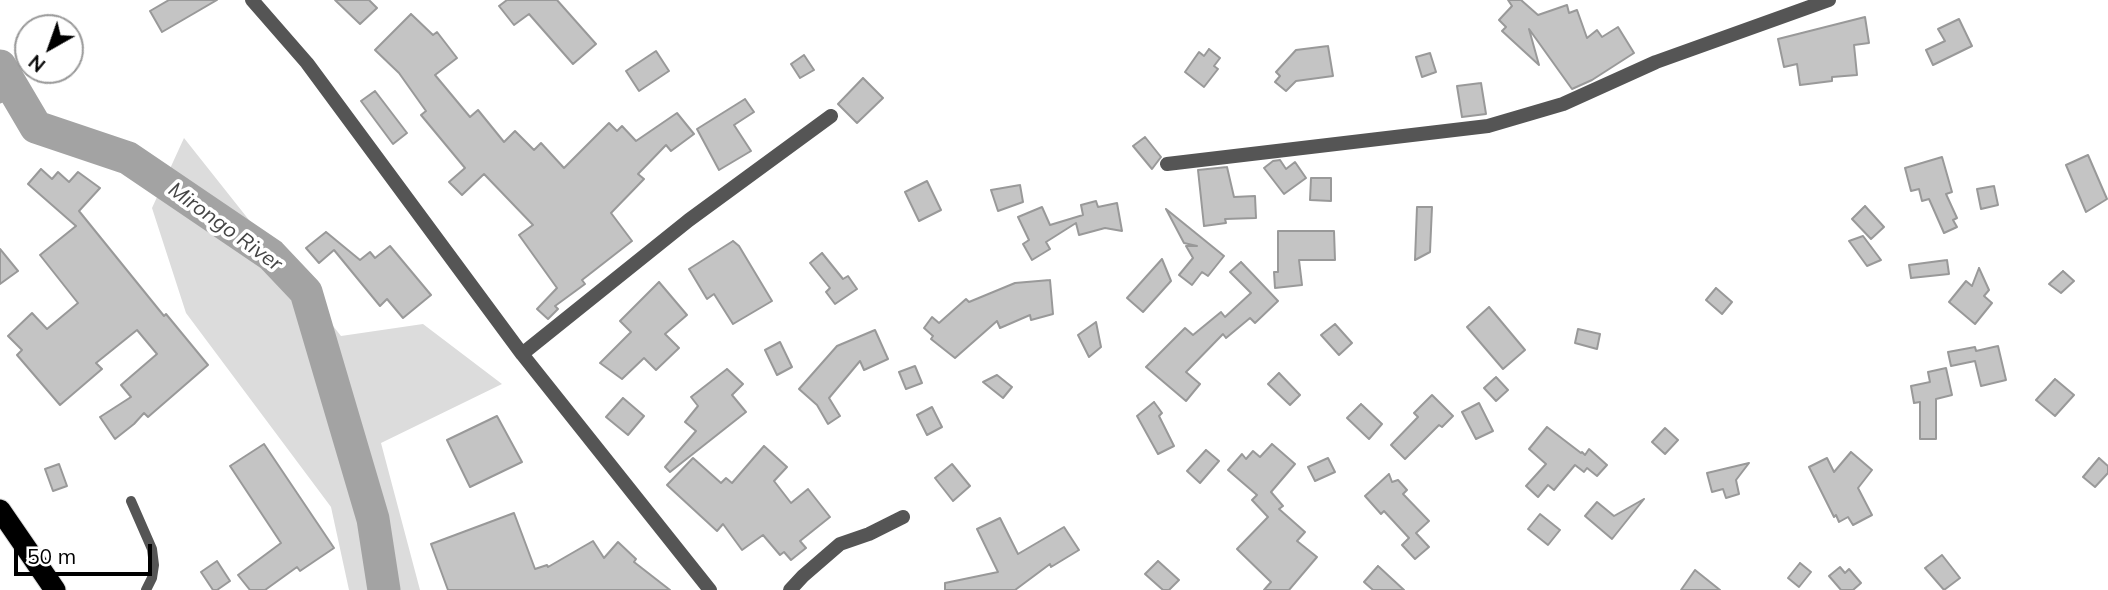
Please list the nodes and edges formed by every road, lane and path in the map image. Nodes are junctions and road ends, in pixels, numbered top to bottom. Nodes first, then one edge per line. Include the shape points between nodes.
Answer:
1 (252, 0) edge
2 (1829, 0) edge
3 (831, 116) dead end
4 (1167, 164) dead end
5 (522, 354) junction
6 (131, 501) dead end
7 (0, 510) edge
8 (903, 517) dead end
9 (55, 590) edge
10 (146, 590) edge
11 (710, 590) edge
12 (790, 590) edge

1 - 5 street via 307,63
2 - 4 street via 1656,62 1563,104 1488,126
3 - 5 street via 689,220
5 - 11 street
6 - 10 lane via 152,549 154,565
7 - 9 highway
8 - 12 street via 840,544

